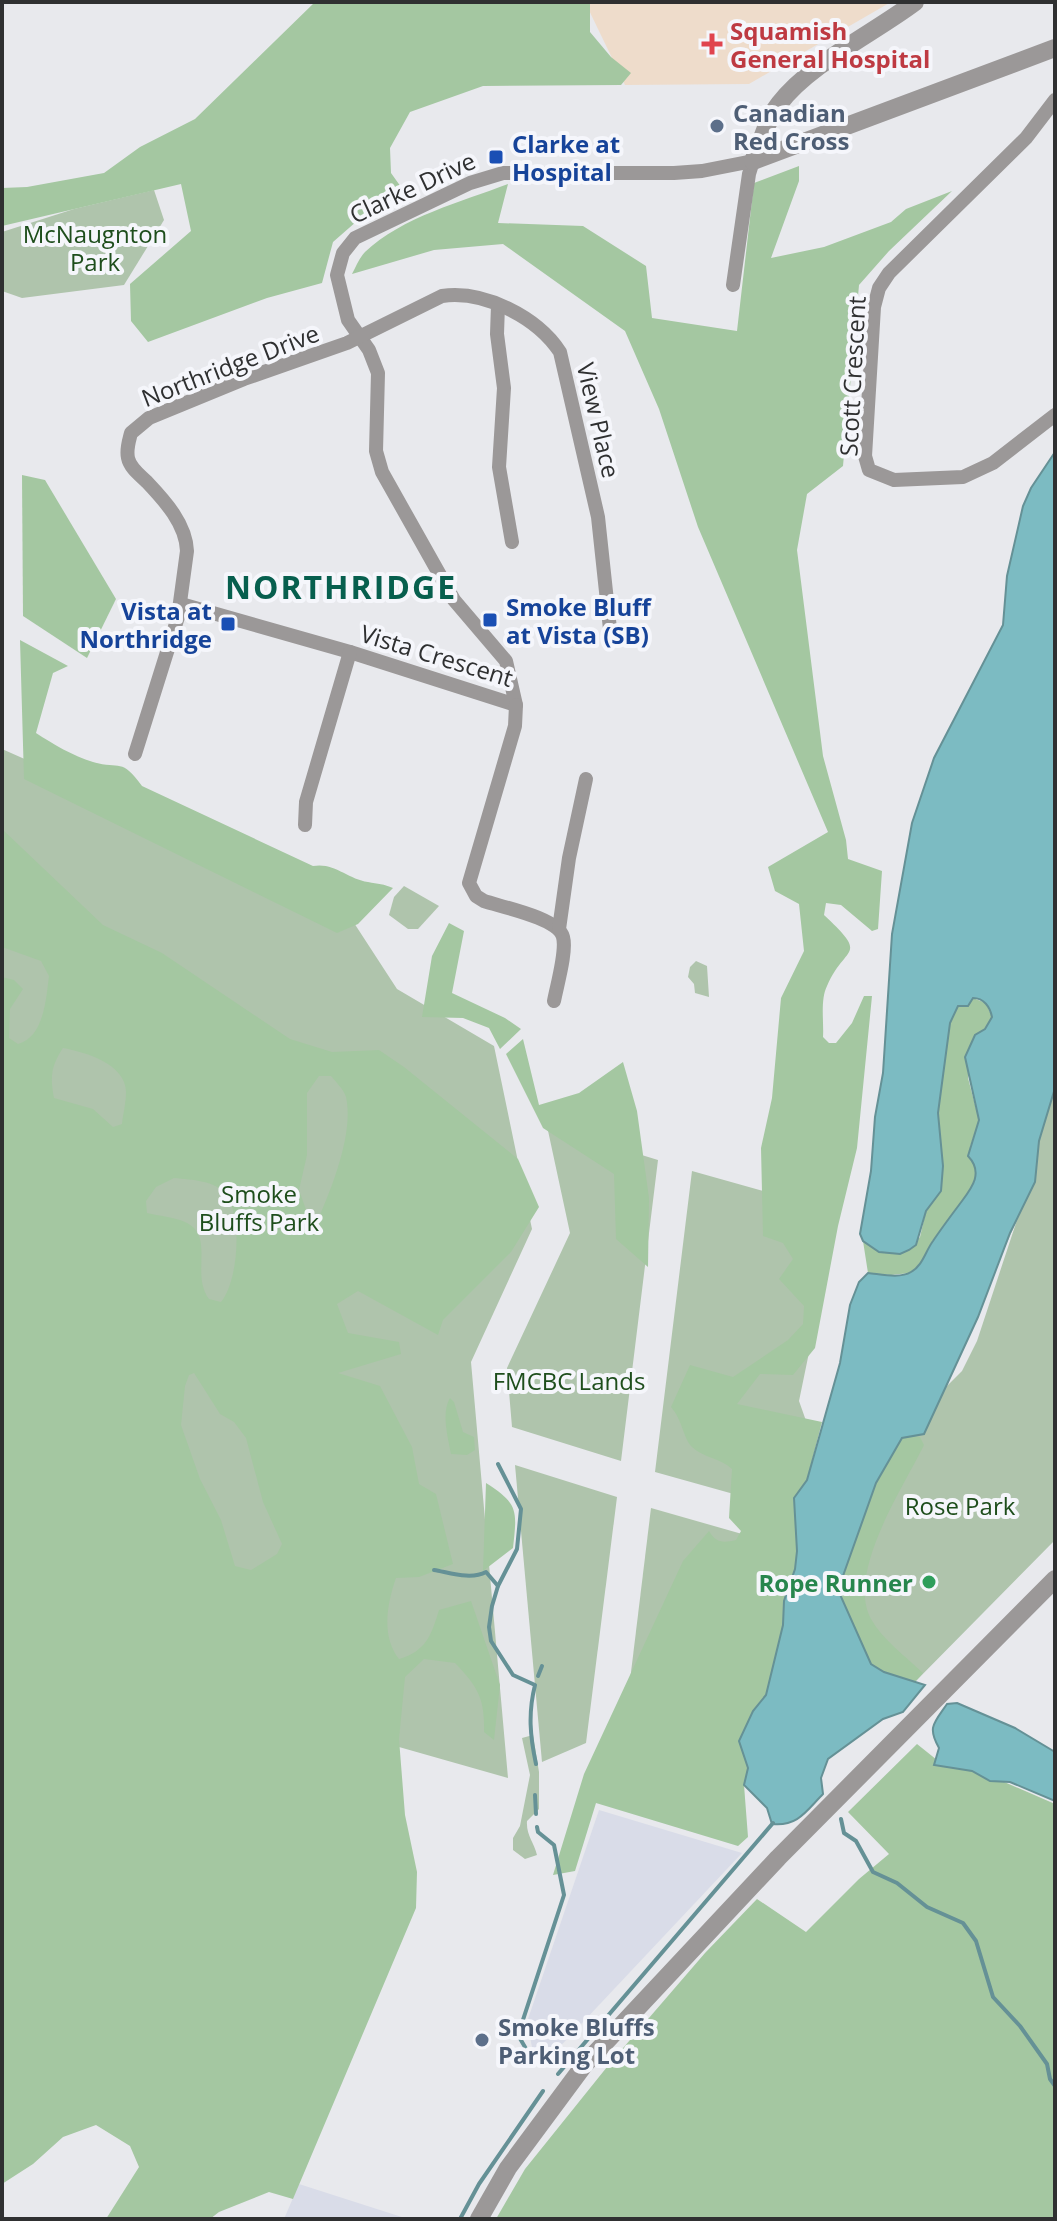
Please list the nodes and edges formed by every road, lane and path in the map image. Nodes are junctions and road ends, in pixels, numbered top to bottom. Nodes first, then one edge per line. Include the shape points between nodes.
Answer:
1 (915, 2) edge
2 (1055, 48) edge
3 (1055, 100) edge
4 (753, 161) junction
5 (733, 285) dead end
6 (498, 305) junction
7 (360, 337) junction
8 (1055, 415) edge
9 (512, 542) dead end
10 (181, 604) junction
11 (610, 629) dead end
12 (350, 652) junction
13 (516, 705) junction
14 (135, 754) dead end
15 (586, 779) dead end
16 (305, 825) dead end
17 (559, 929) junction
18 (554, 1001) dead end
19 (1055, 1579) edge
20 (479, 2219) edge

1 - 4 street via 789,93 770,117
2 - 4 street, Clarke Drive
3 - 8 street, Scott Crescent via 1026,138 879,288 865,456 869,470 894,480 963,477 993,463
4 - 5 street
4 - 7 street, Clarke Drive via 674,173 503,173 470,183 349,244 337,275 343,307
6 - 7 street, View Place via 442,296
6 - 9 street via 504,388 499,467
6 - 11 street, View Place via 546,334 564,360 598,517
7 - 10 street, Northridge Drive via 198,397 149,418 131,433 131,466 177,519 187,543
7 - 13 street, Vista Crescent via 378,373 376,451 382,472 454,600 506,661
10 - 12 street, Vista Crescent
10 - 14 street, Northridge Drive
12 - 13 street, Vista Crescent
12 - 16 street via 306,802
13 - 17 street via 515,726 470,873 471,890 484,901
15 - 17 street
17 - 18 street via 564,941
19 - 20 street via 778,1858 585,2064 508,2168

